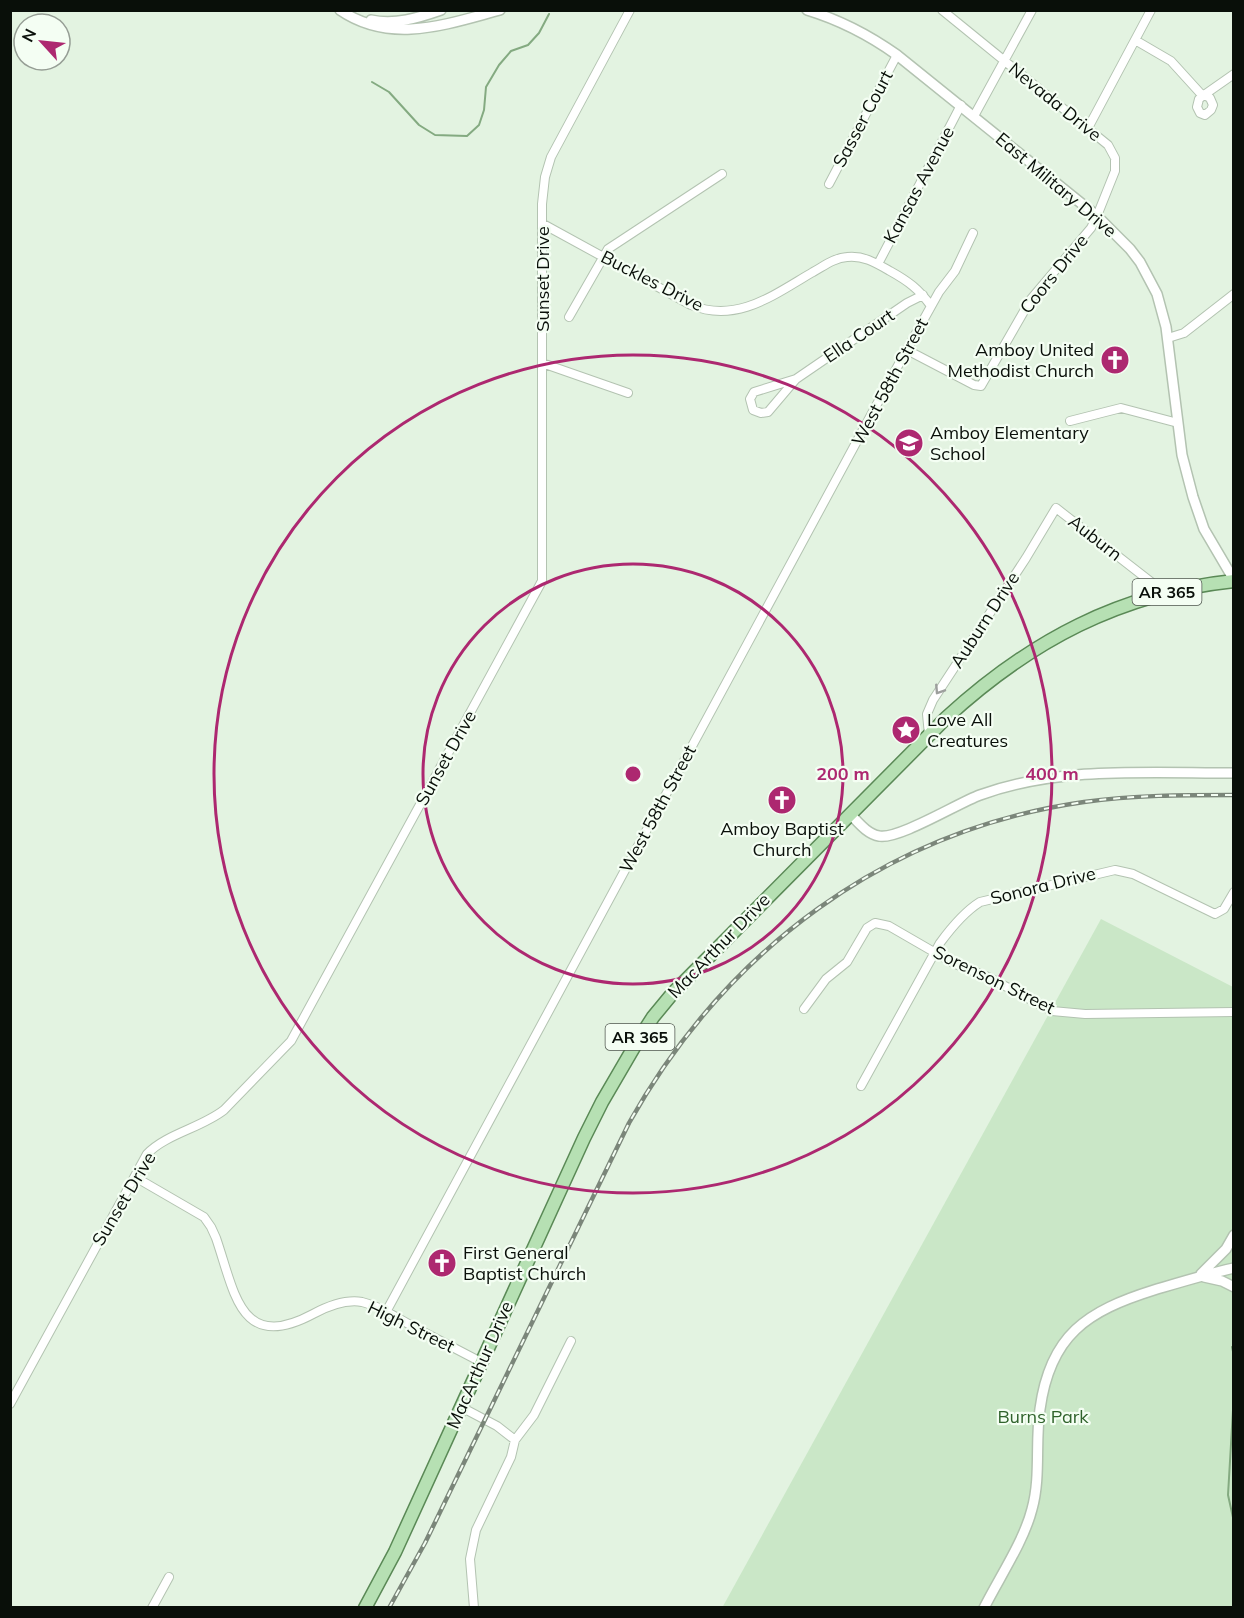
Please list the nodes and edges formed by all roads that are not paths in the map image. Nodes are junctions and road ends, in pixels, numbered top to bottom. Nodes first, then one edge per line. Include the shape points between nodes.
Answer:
1 (340, 10) edge
2 (348, 10) edge
3 (441, 10) edge
4 (500, 10) edge
5 (630, 10) edge
6 (807, 10) edge
7 (942, 10) edge
8 (1032, 10) edge
9 (1151, 10) edge
10 (479, 13) edge
11 (1135, 39) junction
12 (897, 55) junction
13 (1004, 61) junction
14 (1233, 74) edge
15 (961, 105) junction
16 (974, 116) junction
17 (1088, 128) junction
18 (722, 174) dead end
19 (829, 184) dead end
20 (1097, 216) junction
21 (543, 224) junction
22 (973, 233) dead end
23 (603, 256) junction
24 (878, 264) junction
25 (1233, 294) edge
26 (923, 295) junction
27 (931, 306) junction
28 (569, 317) dead end
29 (1168, 338) junction
30 (907, 350) junction
31 (543, 363) junction
32 (795, 379) junction
33 (628, 393) dead end
34 (1070, 421) dead end
35 (1178, 423) junction
36 (1056, 508) joint
37 (1218, 553) junction
38 (1233, 564) edge
39 (1233, 580) edge
40 (1158, 594) junction
41 (928, 735) junction
42 (1233, 773) edge
43 (850, 814) junction
44 (1233, 892) edge
45 (935, 952) junction
46 (804, 1009) dead end
47 (1233, 1011) edge
48 (861, 1086) dead end
49 (135, 1177) junction
50 (1233, 1235) edge
51 (1233, 1268) edge
52 (1199, 1276) junction
53 (1233, 1287) edge
54 (386, 1312) junction
55 (572, 1341) dead end
56 (481, 1362) junction
57 (10, 1404) edge
58 (461, 1407) junction
59 (515, 1440) junction
60 (169, 1577) dead end
61 (152, 1608) edge
62 (365, 1608) edge
63 (474, 1608) edge
64 (984, 1608) edge

1 - 10 street via 389,30 431,28
2 - 3 street via 384,22 409,20
4 - 10 street
5 - 21 street, Sunset Drive via 549,163
6 - 12 street, East Military Drive via 878,41
7 - 13 street, Nevada Drive
8 - 13 street, Kansas Avenue
9 - 11 street
11 - 14 street via 1171,61 1204,95
11 - 17 street
12 - 15 street, East Military Drive
12 - 19 street, Sasser Court
13 - 16 street, Kansas Avenue
13 - 17 street, Nevada Drive
15 - 16 street, East Military Drive
15 - 24 street, Kansas Avenue
16 - 20 street, East Military Drive
17 - 20 street, Nevada Drive via 1110,148 1116,166
18 - 23 street
20 - 29 street, East Military Drive via 1140,262 1157,294
20 - 30 street, Coors Drive via 1031,299 981,386
21 - 23 street, Buckles Drive
21 - 31 street, Sunset Drive
22 - 27 street, West 58th Street via 955,271
23 - 24 street, Buckles Drive via 691,304 722,312 753,306 836,259 858,257
23 - 28 street
24 - 26 street, Buckles Drive via 910,282
25 - 29 street via 1184,333
26 - 27 street, West 58th Street
26 - 32 street, Ella Court
27 - 30 street, West 58th Street
29 - 35 street, East Military Drive
30 - 54 street, West 58th Street
31 - 33 street
31 - 49 street, Sunset Drive via 542,581 291,1041 224,1110 152,1148
32 - 32 street, Ella Court via 768,412 753,410 750,399 754,392
34 - 35 street via 1121,408
35 - 37 street, East Military Drive via 1193,497 1204,529
36 - 40 street, Auburn via 1151,582
36 -> 41 street, Auburn Drive via 933,700 927,714
37 - 38 street
37 - 39 street, East Military Drive
39 - 40 main road, MacArthur Drive / AR 365
40 - 41 main road, MacArthur Drive / AR 365 via 1098,615 1030,652 986,682
41 - 43 main road, MacArthur Drive / AR 365
42 - 43 street via 1090,774 1039,780 978,795 886,836 868,831
43 - 56 main road, MacArthur Drive / AR 365 via 653,1017 598,1111
44 - 45 street, Sonora Drive via 1224,909 1215,914 1133,874 1108,871 980,902 951,927
45 - 46 street, Sorenson Street via 875,923 867,928 847,962 826,979
45 - 47 street, Sorenson Street via 1052,1011
45 - 48 street, Sonora Drive
49 - 54 street, High Street via 204,1218 216,1238 243,1310 259,1325 284,1327 329,1306 351,1302
49 - 57 street, Sunset Drive
50 - 52 street via 1226,1249
51 - 52 street
52 - 53 street
52 - 64 street via 1106,1307 1073,1332 1058,1352 1042,1393 1032,1510
54 - 56 street, High Street
55 - 59 street via 534,1415
56 - 58 main road, MacArthur Drive / AR 365
58 - 59 street
58 - 62 main road, MacArthur Drive / AR 365
59 - 63 street via 471,1549
60 - 61 street

